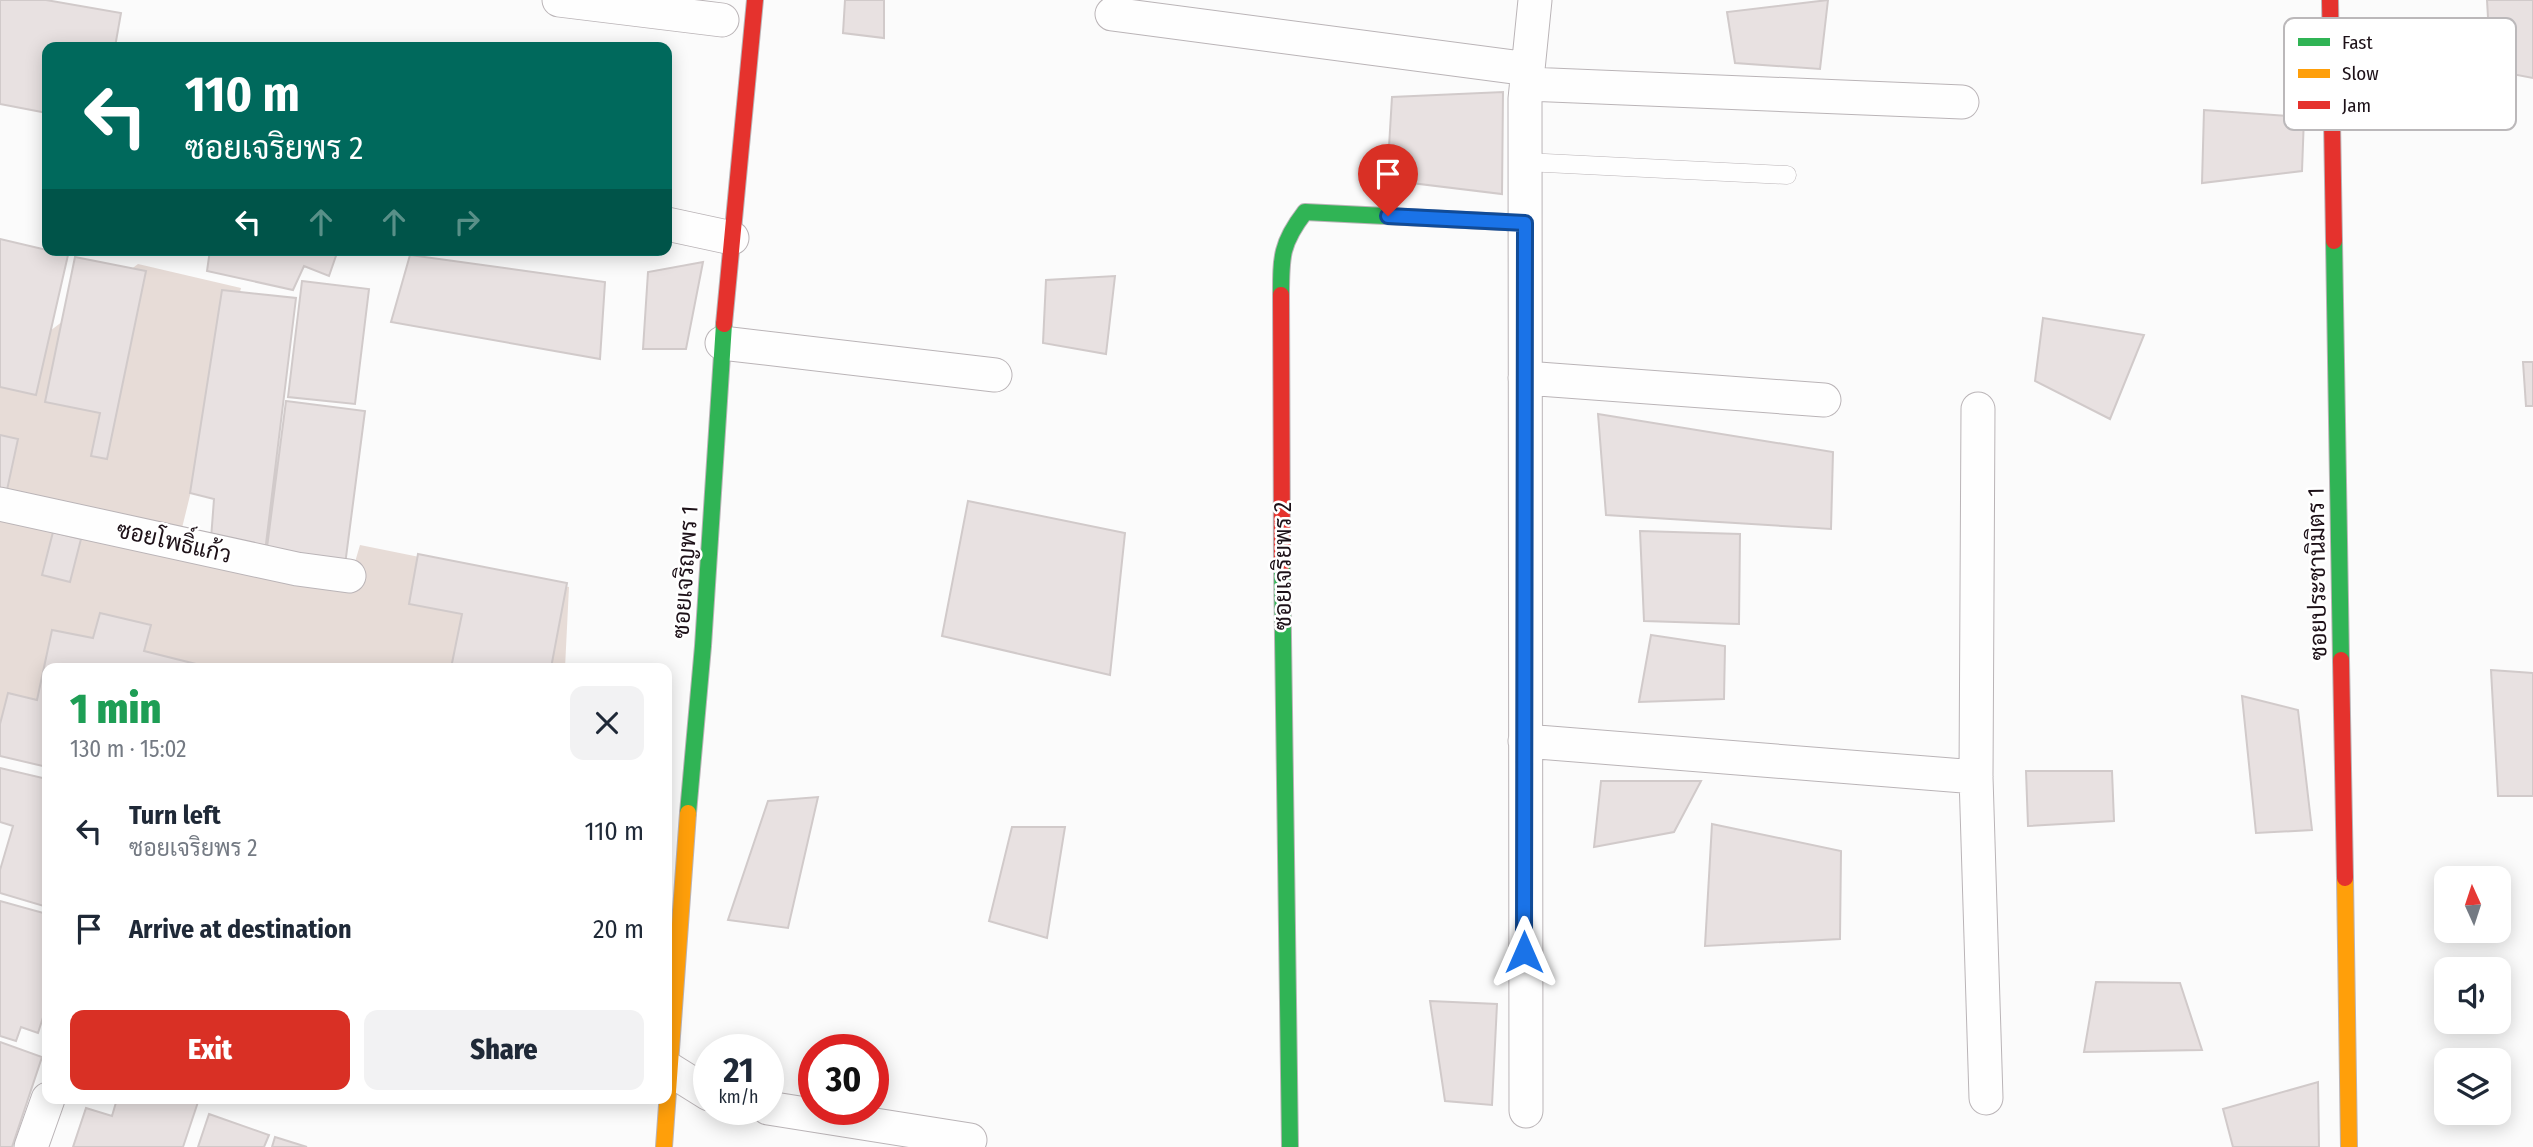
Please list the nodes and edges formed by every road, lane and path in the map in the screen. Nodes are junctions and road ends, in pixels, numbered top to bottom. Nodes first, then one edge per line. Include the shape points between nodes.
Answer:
1 (559, 0) edge
2 (755, 0) edge
3 (1535, 0) edge
4 (2330, 0) edge
5 (1112, 14) dead end
6 (2330, 18) edge
7 (722, 20) dead end
8 (1527, 77) junction
9 (1962, 102) dead end
10 (2332, 130) edge
11 (1525, 162) junction
12 (1787, 174) dead end
13 (1525, 223) junction
14 (672, 225) edge
15 (732, 238) junction
16 (722, 343) junction
17 (995, 375) dead end
18 (1525, 378) junction
19 (1824, 400) dead end
20 (1978, 409) dead end
21 (0, 504) edge
22 (349, 576) dead end
23 (1525, 741) junction
24 (1976, 777) junction
25 (672, 1037) edge
26 (672, 1070) edge
27 (693, 1084) edge
28 (1986, 1098) dead end
29 (46, 1104) edge
30 (667, 1104) edge
31 (784, 1111) edge
32 (1526, 1111) dead end
33 (970, 1140) dead end
34 (31, 1147) edge
35 (664, 1147) edge
36 (1290, 1147) edge
37 (2349, 1147) edge

1 - 7 street
2 - 15 street, ซอยเจริญพร 1
3 - 8 street
4 - 6 street, ซอยประชานิมิตร 1
5 - 8 street
8 - 9 street
8 - 11 street
10 - 37 street, ซอยประชานิมิตร 1
11 - 12 lane
11 - 13 street
13 - 18 street
13 - 36 street, ซอยเจริยพร 2 via 1305,212 1288,234 1282,256
14 - 15 street
15 - 16 street, ซอยเจริญพร 1
16 - 17 street
16 - 25 street, ซอยเจริญพร 1
18 - 19 street
18 - 23 street
20 - 24 street
21 - 22 street, ซอยโพธิ์แก้ว via 297,569
23 - 24 street
23 - 32 street
24 - 28 street
26 - 27 street
29 - 34 street
30 - 35 street, ซอยเจริญพร 1
31 - 33 street

